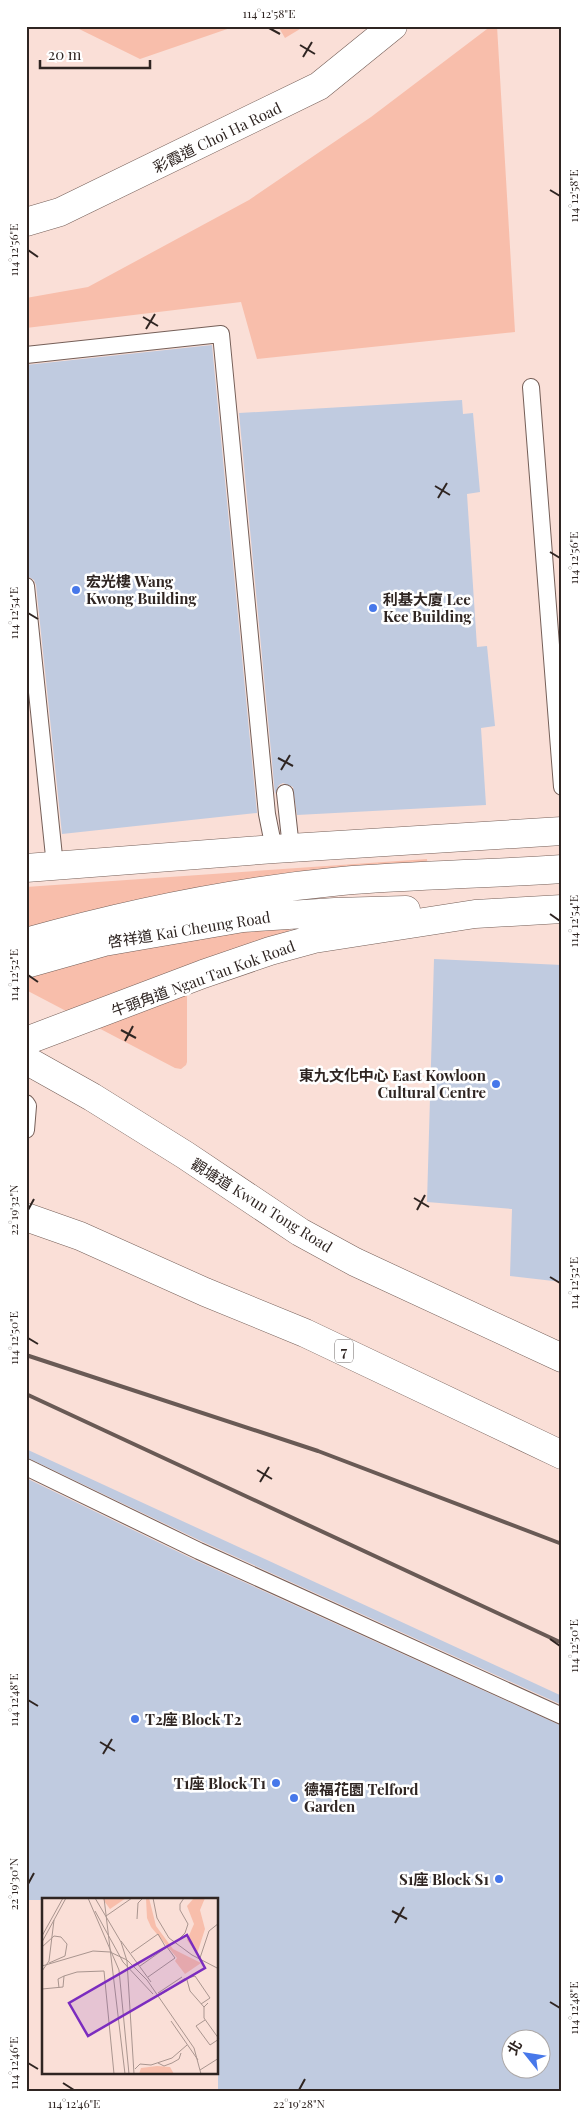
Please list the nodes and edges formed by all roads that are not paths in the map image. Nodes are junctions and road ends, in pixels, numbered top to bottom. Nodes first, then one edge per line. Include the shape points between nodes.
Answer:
1 (393, 26) edge
2 (26, 222) edge
3 (26, 354) edge
4 (531, 387) dead end
5 (26, 586) edge
6 (562, 787) edge
7 (285, 793) dead end
8 (562, 831) edge
9 (282, 848) junction
10 (55, 866) junction
11 (26, 868) edge
12 (562, 869) edge
13 (562, 909) edge
14 (475, 914) junction
15 (26, 942) edge
16 (26, 964) edge
17 (26, 1041) edge
18 (26, 1060) edge
19 (26, 1103) edge
20 (26, 1130) edge
21 (26, 1217) edge
22 (562, 1358) edge
23 (562, 1455) edge
24 (26, 1467) edge
25 (562, 1716) edge

1 - 2 main road, 彩霞道 Choi Ha Road via 319,86 60,212
3 - 9 lane via 220,334 267,814
4 - 6 lane
5 - 10 lane
7 - 9 lane
8 - 9 main road
9 - 10 main road
10 - 11 main road
12 - 15 main road, 啓祥道 Kai Cheung Road via 342,881 230,896
13 - 14 main road, 牛頭角道 Ngau Tau Kok Road
14 - 16 main road, 啓祥道 Kai Cheung Road via 407,910 243,918 104,942
14 - 17 main road, 牛頭角道 Ngau Tau Kok Road via 314,939 270,951
18 - 22 main road, 觀塘道 Kwun Tong Road via 92,1097 300,1232 355,1262
19 - 20 lane
21 - 23 main road, 7 via 80,1236 305,1334
24 - 25 lane via 200,1551

